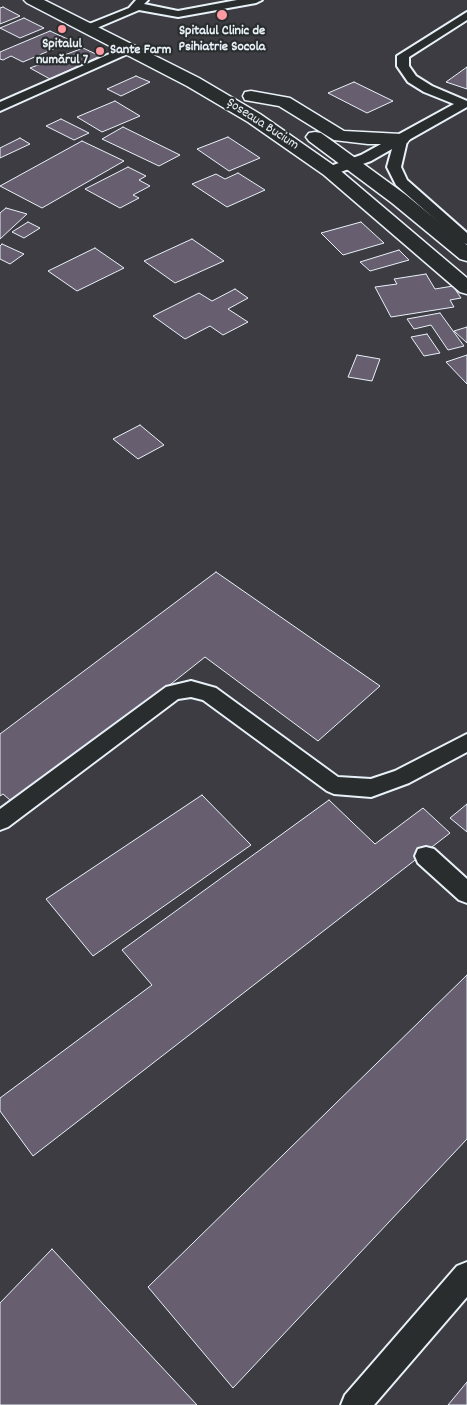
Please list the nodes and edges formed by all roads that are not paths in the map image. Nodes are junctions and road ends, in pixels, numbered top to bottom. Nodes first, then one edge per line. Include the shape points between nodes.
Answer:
1 (32, 0) edge
2 (63, 0) edge
3 (256, 0) edge
4 (139, 3) edge
5 (467, 15) edge
6 (106, 21) junction
7 (88, 28) junction
8 (156, 45) dead end
9 (130, 49) junction
10 (0, 107) edge
11 (401, 139) junction
12 (352, 163) junction
13 (330, 171) junction
14 (467, 240) edge
15 (467, 256) edge
16 (467, 288) edge
17 (467, 742) edge
18 (0, 821) edge
19 (426, 856) dead end
20 (467, 893) edge
21 (467, 1276) edge
22 (355, 1405) edge

1 - 7 main road, Șoseaua Bucium
2 - 6 main road
3 - 4 lane via 178,14
4 - 6 lane via 133,10
5 - 11 lane via 403,56 403,66 412,79 464,104
6 - 7 lane
6 - 8 main road
7 - 9 main road, Șoseaua Bucium
9 - 10 lane
9 - 13 main road, Șoseaua Bucium via 254,118
11 - 12 lane
11 - 12 main road, Șoseaua Bucium via 340,136 284,102 244,92
11 - 14 lane via 394,167 401,182
12 - 13 lane
12 - 15 main road, Șoseaua Bucium
13 - 16 main road, Șoseaua Bucium
17 - 18 lane via 402,777 371,788 334,785 209,694 192,689 172,692
19 - 20 lane
21 - 22 lane

